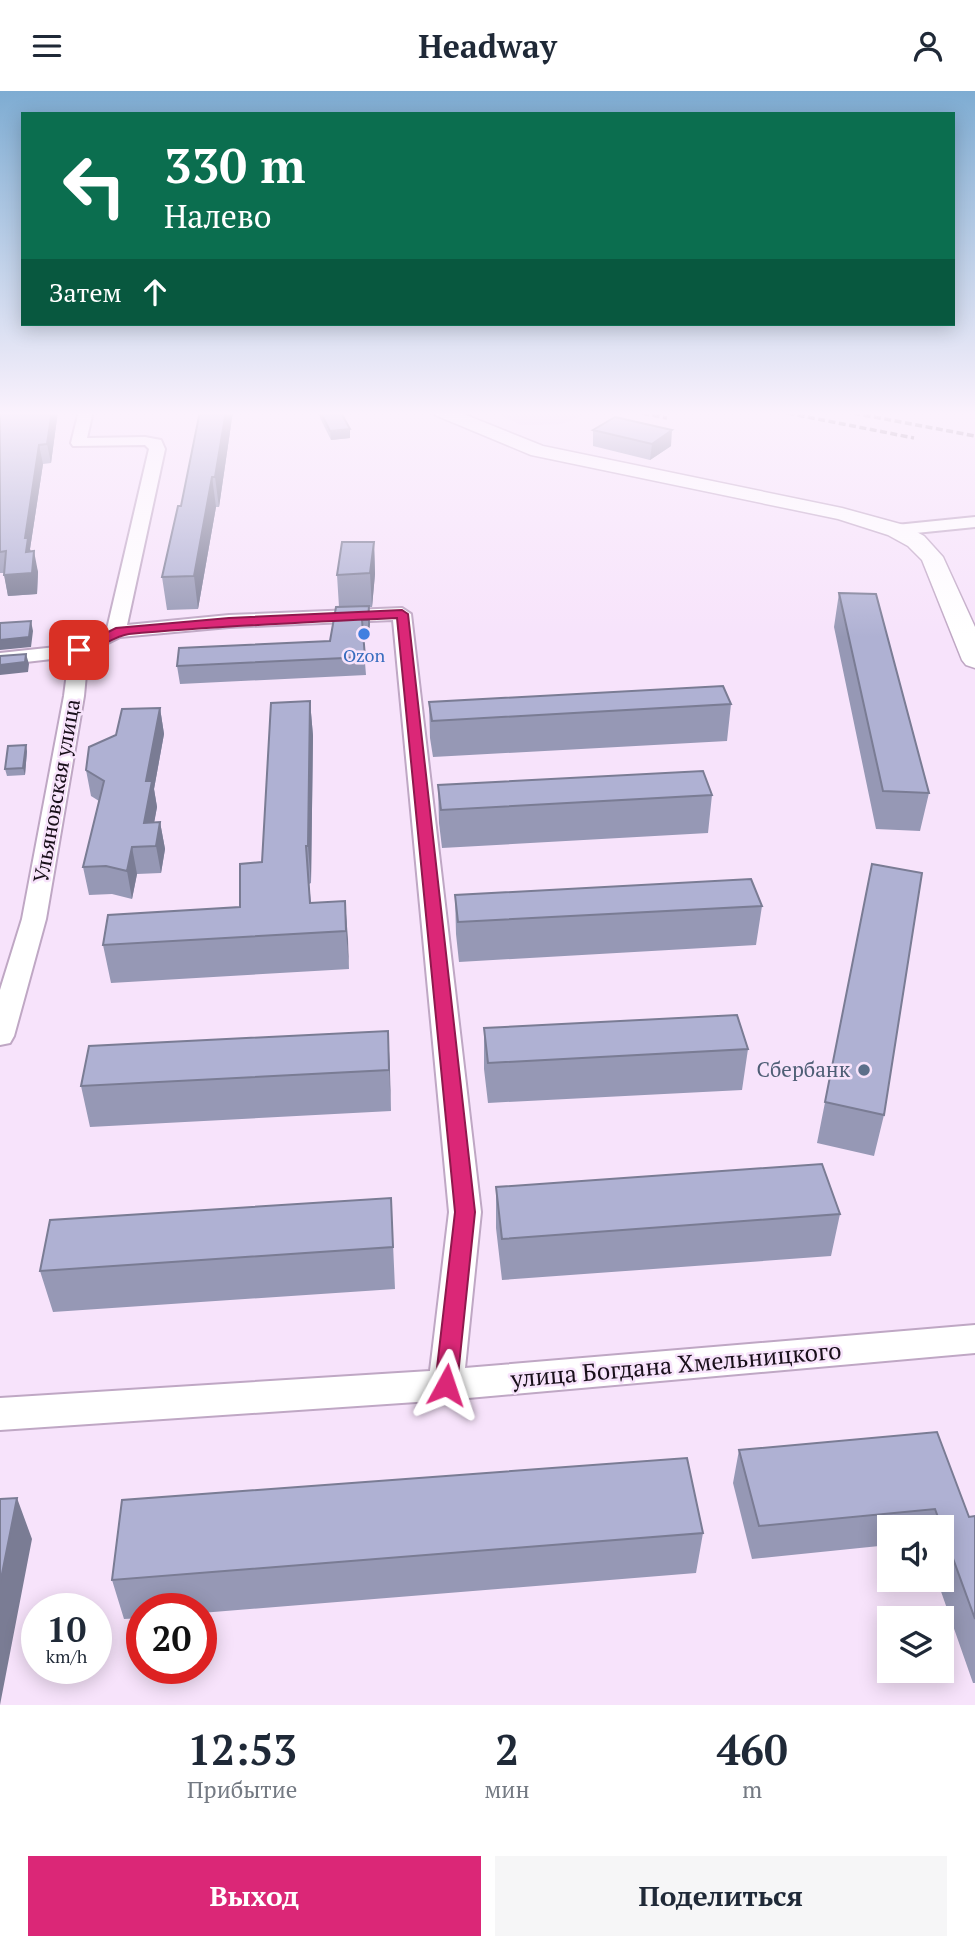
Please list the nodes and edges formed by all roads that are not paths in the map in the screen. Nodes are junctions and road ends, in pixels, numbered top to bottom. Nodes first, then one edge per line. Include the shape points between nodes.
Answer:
1 (149, 486) edge
2 (708, 486) edge
3 (975, 522) edge
4 (896, 530) junction
5 (116, 632) junction
6 (79, 650) junction
7 (0, 659) edge
8 (975, 660) edge
9 (0, 1036) edge
10 (975, 1339) edge
11 (446, 1385) junction
12 (0, 1414) edge

1 - 5 street
2 - 4 main road
3 - 4 street
4 - 8 main road via 932,557
5 - 6 street
5 - 11 street via 229,621 402,614 465,1212
6 - 7 street
6 - 9 street, Ульяновская улица via 34,919
10 - 11 street, улица Богдана Хмельницкого
11 - 12 street, улица Богдана Хмельницкого

